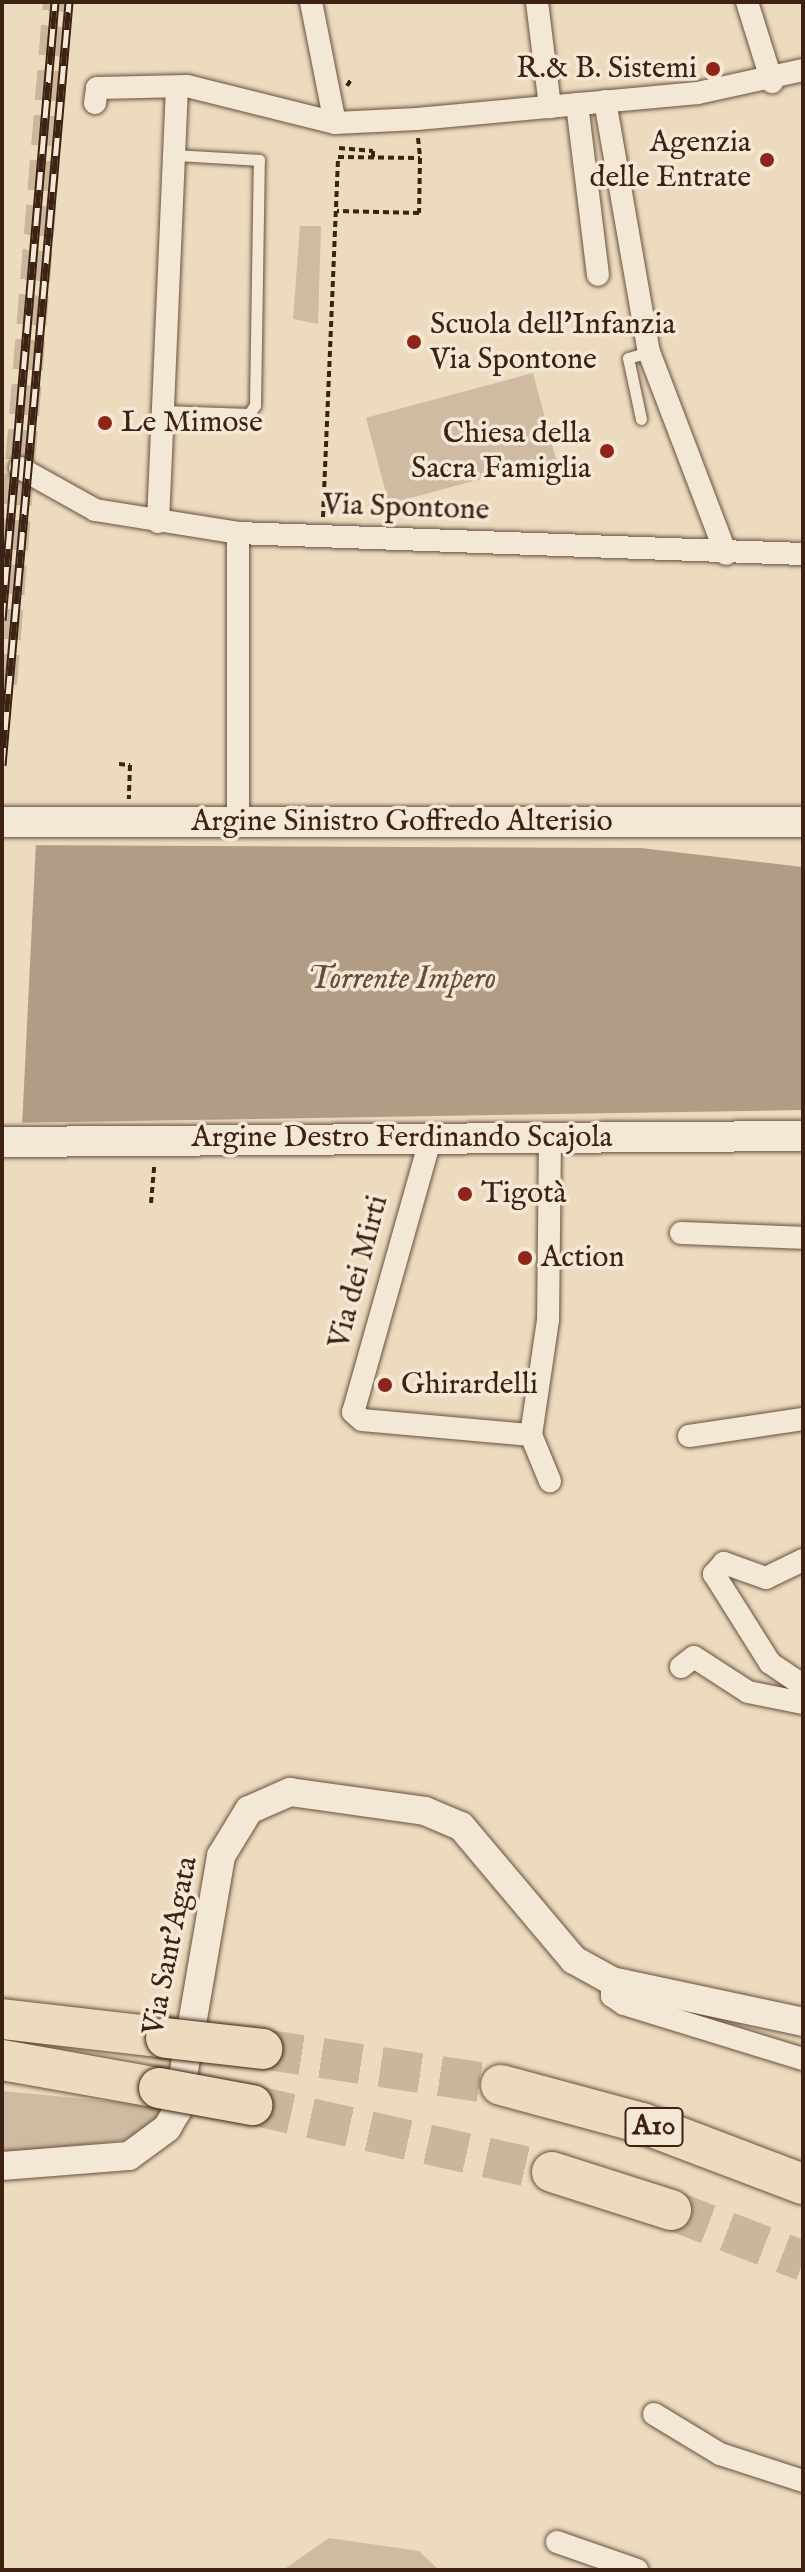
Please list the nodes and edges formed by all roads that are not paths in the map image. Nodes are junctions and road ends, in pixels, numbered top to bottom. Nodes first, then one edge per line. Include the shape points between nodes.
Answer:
1 (311, 2) edge
2 (537, 2) edge
3 (747, 2) edge
4 (803, 70) edge
5 (772, 82) junction
6 (177, 89) junction
7 (605, 101) junction
8 (95, 103) dead end
9 (577, 104) junction
10 (550, 107) junction
11 (335, 123) junction
12 (174, 155) junction
13 (598, 275) dead end
14 (649, 352) junction
15 (163, 411) junction
16 (641, 419) dead end
17 (20, 468) dead end
18 (158, 522) junction
19 (238, 533) junction
20 (726, 554) junction
21 (803, 554) edge
22 (238, 821) junction
23 (2, 822) edge
24 (803, 822) edge
25 (550, 1136) junction
26 (803, 1136) edge
27 (431, 1137) junction
28 (2, 1142) edge
29 (681, 1233) dead end
30 (803, 1238) edge
31 (803, 1419) edge
32 (531, 1435) junction
33 (689, 1436) dead end
34 (550, 1481) dead end
35 (803, 1560) edge
36 (681, 1667) dead end
37 (803, 1685) edge
38 (803, 1703) edge
39 (612, 1981) junction
40 (2, 2019) edge
41 (803, 2022) edge
42 (262, 2049) tunnel mouth
43 (803, 2059) edge
44 (2, 2060) edge
45 (501, 2085) tunnel mouth
46 (252, 2105) tunnel mouth
47 (2, 2166) edge
48 (552, 2172) tunnel mouth
49 (803, 2184) edge
50 (671, 2210) tunnel mouth
51 (654, 2414) dead end
52 (803, 2481) edge
53 (557, 2542) dead end
54 (637, 2570) edge

1 - 11 street
2 - 10 street
3 - 5 street
4 - 5 street
5 - 7 street
6 - 8 street via 97,88
6 - 11 street via 281,104
6 - 12 street
7 - 9 street
7 - 14 street
9 - 10 street
9 - 13 street
10 - 11 street
12 - 15 street
12 - 15 lane via 259,160 255,405 249,414
14 - 16 lane via 628,358
14 - 20 street
15 - 18 street
17 - 18 street, Via Spontone via 95,510
18 - 19 street, Via Spontone
19 - 20 street, Via Spontone
19 - 22 street
20 - 21 street, Via Spontone
22 - 23 main road, Argine Sinistro Goffredo Alterisio
22 - 24 main road, Argine Sinistro Goffredo Alterisio
25 - 26 main road, Argine Destro Ferdinando Scajola
25 - 27 main road, Argine Destro Ferdinando Scajola
25 - 32 street via 548,1320
27 - 28 main road, Argine Destro Ferdinando Scajola
27 - 32 street, Via dei Mirti via 353,1412 362,1420
29 - 30 street
31 - 33 street
32 - 34 street
35 - 37 street via 766,1578 724,1563 714,1574 770,1663
36 - 38 street via 694,1657 748,1692
39 - 41 street, Via Sant'Agata
39 - 43 street via 612,1996 624,2004
39 - 47 street, Via Sant'Agata via 574,1960 474,1840 448,1819 311,1790 269,1798 233,1828 221,1856 177,2111 167,2128 129,2156
40 - 42 highway, bridge
44 - 46 highway, bridge
45 - 49 highway, A10 via 642,2123
48 - 50 highway, A10
51 - 52 street via 720,2454
53 - 54 street

